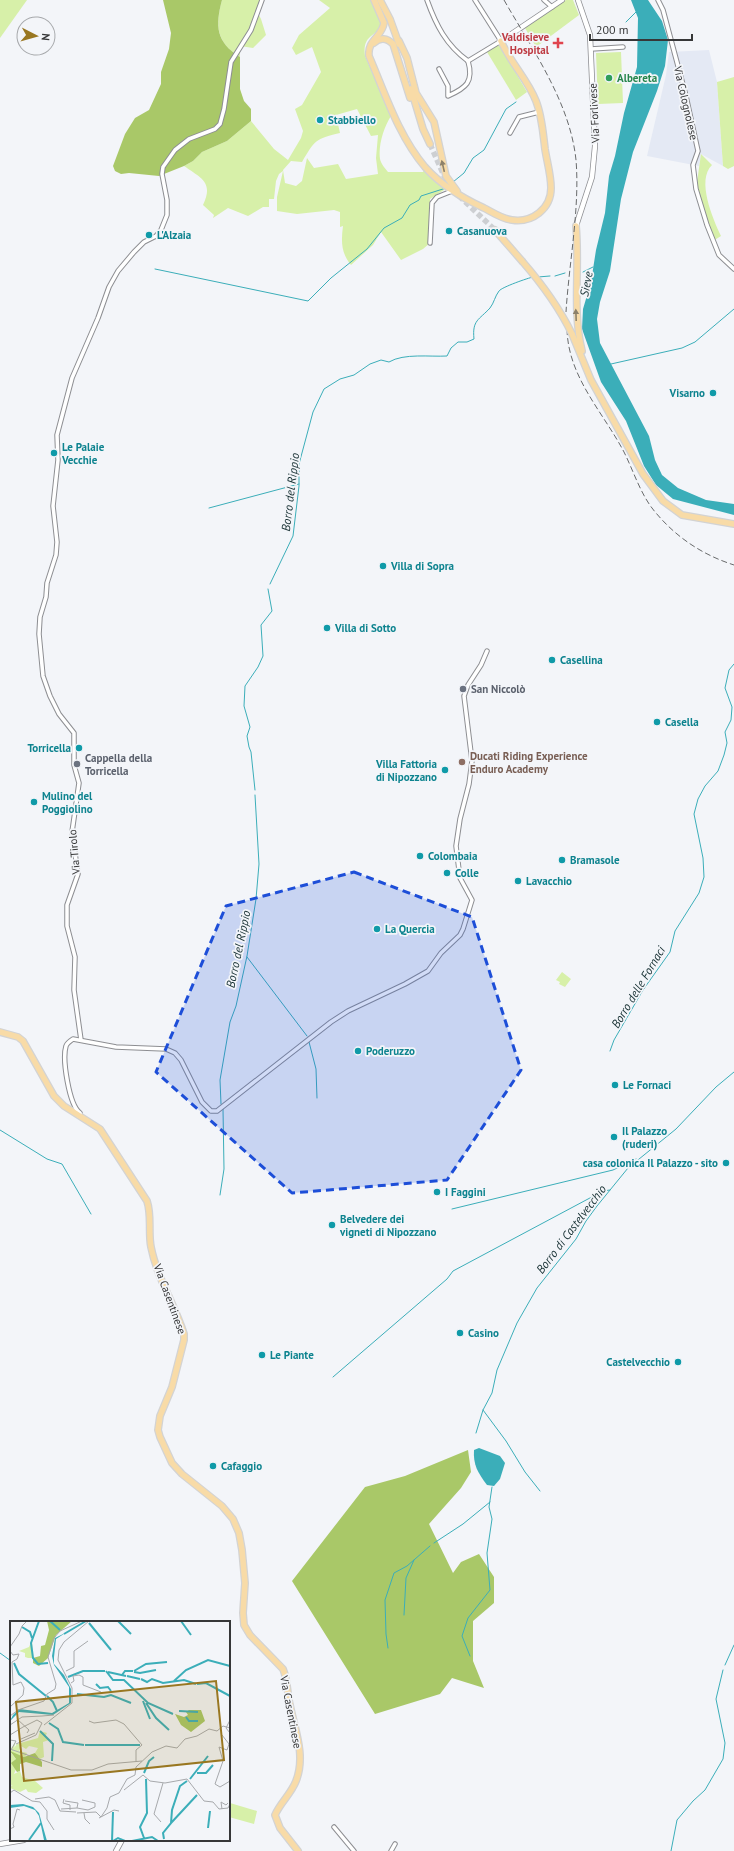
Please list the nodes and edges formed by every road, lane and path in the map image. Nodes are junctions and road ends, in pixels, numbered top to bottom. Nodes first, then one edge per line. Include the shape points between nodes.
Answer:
1 (262, 0) edge
2 (374, 0) edge
3 (380, 0) edge
4 (427, 0) edge
5 (475, 0) edge
6 (544, 0) edge
7 (562, 0) edge
8 (578, 0) edge
9 (658, 0) edge
10 (552, 7) junction
11 (399, 41) junction
12 (501, 41) junction
13 (623, 47) dead end
14 (591, 49) junction
15 (369, 56) junction
16 (468, 61) junction
17 (439, 69) dead end
18 (539, 112) junction
19 (423, 129) junction
20 (510, 133) dead end
21 (430, 144) tunnel mouth
22 (448, 188) junction
23 (464, 198) junction
24 (576, 226) joint
25 (495, 230) tunnel mouth
26 (430, 243) dead end
27 (734, 269) edge
28 (591, 380) junction
29 (734, 524) edge
30 (488, 651) dead end
31 (0, 1032) edge
32 (80, 1040) junction
33 (79, 1116) junction
34 (334, 1827) dead end
35 (18, 1841) edge
36 (121, 1841) edge
37 (0, 1844) edge
38 (395, 1844) dead end
39 (116, 1851) edge
40 (298, 1851) edge
41 (354, 1851) edge
42 (391, 1851) edge

1 - 32 street, Via Tirolo via 251,30 231,62 220,124 215,129 189,139 175,150 163,167 167,215 161,230 134,252 109,287 72,378 57,435 58,460 53,506 56,555 46,583 39,634 43,676 59,714 74,734 74,759 79,783 72,832 78,874 67,905 67,926 75,957 74,990
2 - 15 main road via 384,23 369,46
3 - 11 main road
4 - 16 street via 446,41
5 - 12 street
6 - 10 street
7 - 10 street
8 - 14 street, Via Forlivese via 589,33
9 - 27 street, Via Colognolese via 684,88 698,151 693,165 696,189 719,255
10 - 12 street
11 - 19 main road
23 -> 11 main road via 452,187 446,176 436,126 416,93 407,58
12 - 16 street
12 - 18 main road via 532,93
13 - 14 street
14 - 24 street, Via Forlivese via 595,160
15 - 19 main road via 371,45 378,39 393,44 414,110
15 - 22 main road via 410,146 425,168
16 - 17 street via 470,71 467,84 462,90 448,96 448,86
18 - 20 street via 519,117
18 - 23 main road via 551,189 545,207 538,215 529,219 510,220
19 - 21 main road
22 - 23 main road
22 - 26 street via 432,203
28 -> 24 main road via 576,319
25 - 28 main road, bridge via 536,277 558,308
28 - 29 main road via 643,474 663,501 682,515
30 - 32 street via 464,696 472,761 456,846 460,878 472,900 460,936 441,953 428,971 331,1022 217,1111 211,1111 202,1102 181,1060 174,1053 166,1049 116,1047
31 - 33 main road, Via Casentinese via 23,1041 54,1096
32 - 33 street via 68,1042 66,1053 72,1102 80,1113
33 - 40 main road, Via Casentinese via 100,1129 141,1190 150,1209 151,1247 184,1334 172,1387 160,1416 158,1430 172,1464 228,1512 239,1533 245,1583 244,1625 286,1675 290,1707 299,1742 300,1756 296,1780 275,1816 280,1828
34 - 41 street
35 - 37 street
36 - 39 street
38 - 42 street

